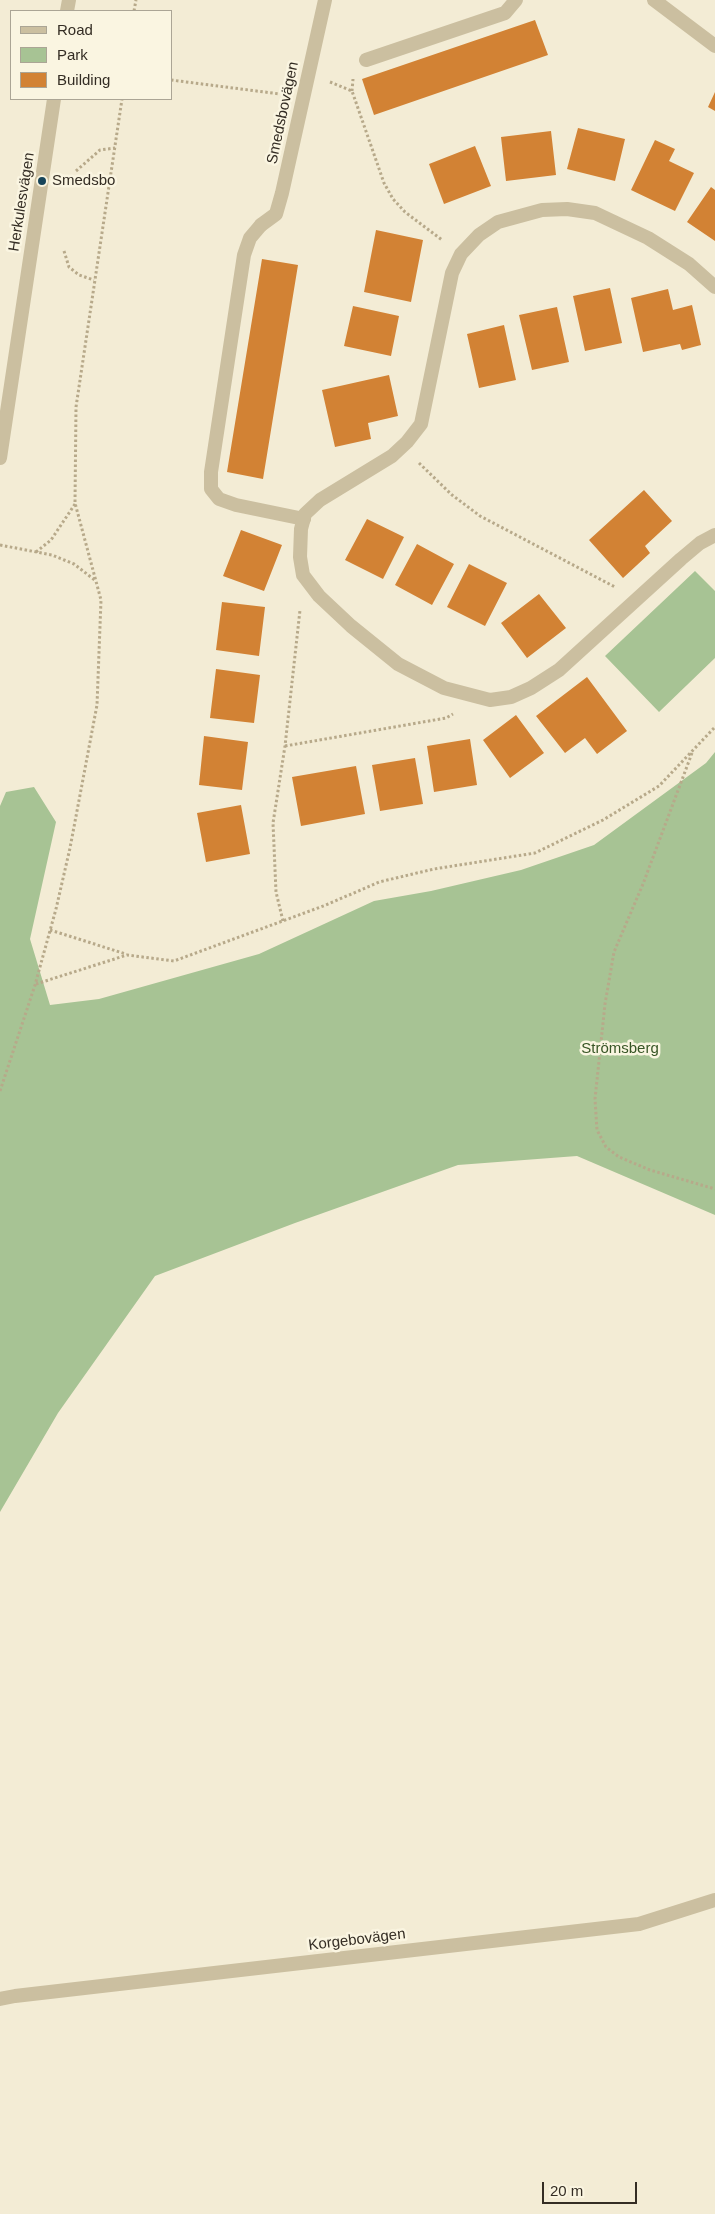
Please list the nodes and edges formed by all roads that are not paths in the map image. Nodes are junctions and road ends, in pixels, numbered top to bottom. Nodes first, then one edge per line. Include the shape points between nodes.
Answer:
1 (325, 0) edge
2 (516, 0) edge
3 (654, 0) edge
4 (715, 46) edge
5 (366, 60) dead end
6 (54, 100) edge
7 (715, 287) edge
8 (0, 458) edge
9 (304, 519) junction
10 (715, 535) edge
11 (715, 1900) edge
12 (0, 1999) edge

1 - 9 street, Smedsbovägen via 276,214 250,238 244,255 211,472 211,489 219,499
2 - 5 street via 505,13
3 - 4 street
6 - 8 street, Herkulesvägen
7 - 9 street via 689,264 648,238 595,213 567,208 542,210 498,222 479,235 461,254 452,273 421,424 403,446 349,485 320,500
9 - 10 street via 300,557 304,574 319,596 398,664 444,688 490,700 511,697 532,688 559,670 700,543
11 - 12 street, Korgebovägen via 639,1924

